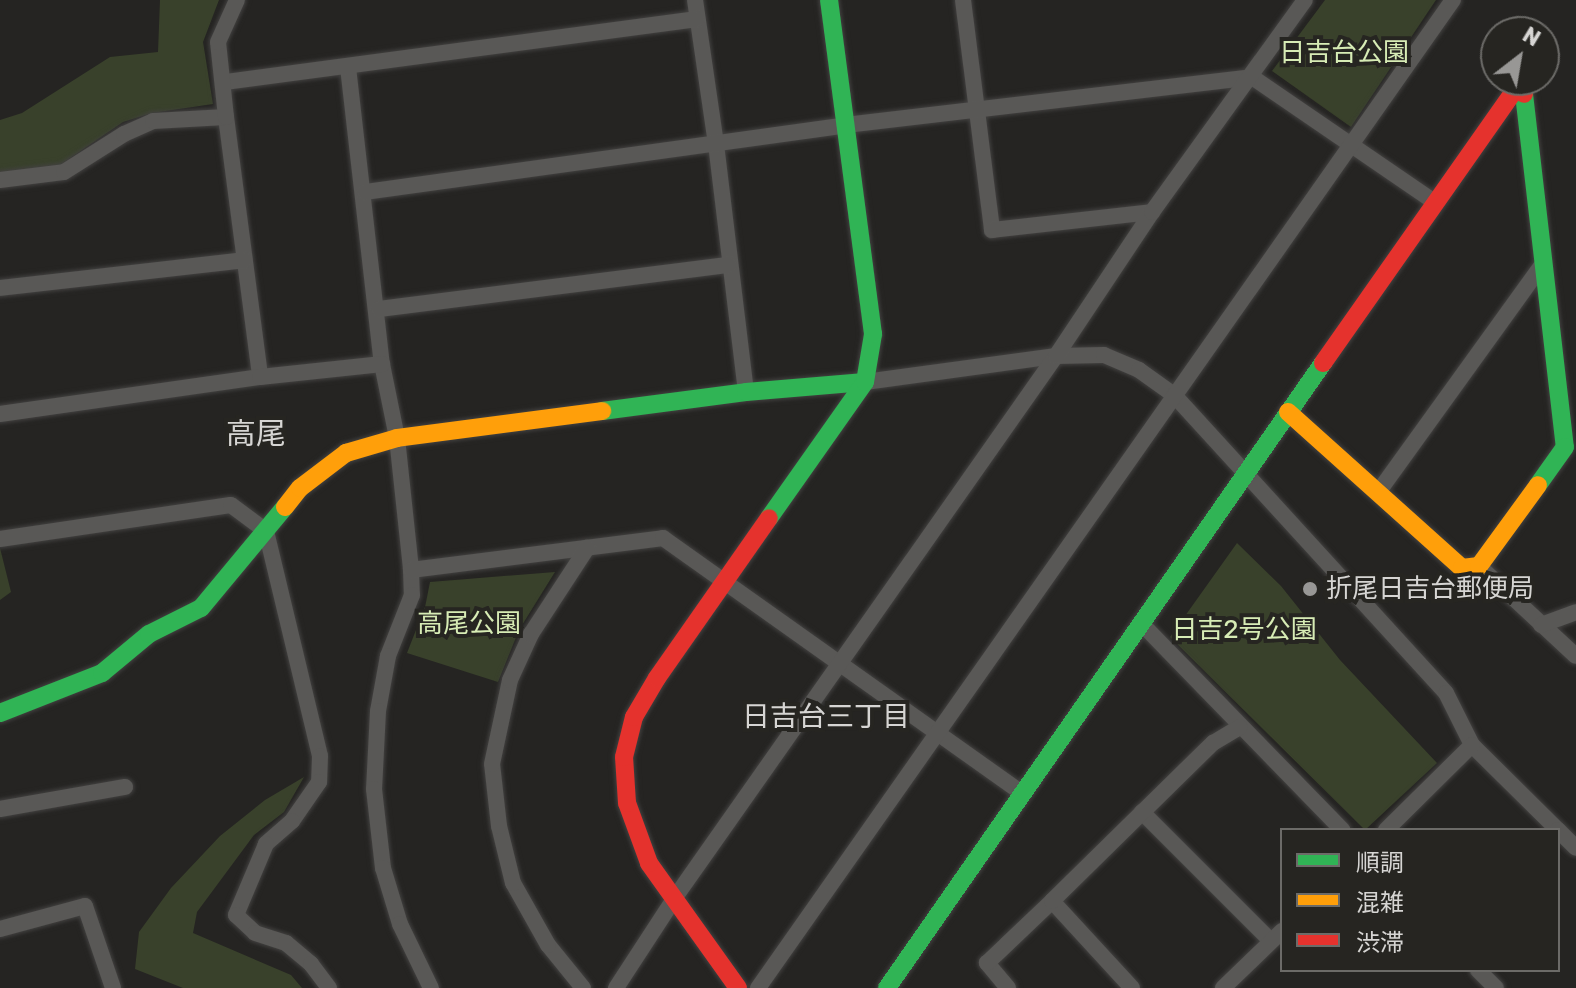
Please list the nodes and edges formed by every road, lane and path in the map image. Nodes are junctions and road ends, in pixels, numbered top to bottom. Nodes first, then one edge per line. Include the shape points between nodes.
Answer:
1 (237, 0) edge
2 (695, 0) edge
3 (829, 0) edge
4 (963, 0) edge
5 (1305, 0) edge
6 (1453, 0) edge
7 (697, 19) junction
8 (348, 67) junction
9 (1252, 77) junction
10 (225, 82) junction
11 (976, 110) junction
12 (226, 117) junction
13 (845, 125) junction
14 (716, 144) junction
15 (1352, 146) junction
16 (0, 180) edge
17 (365, 192) junction
18 (1436, 203) junction
19 (1152, 212) junction
20 (244, 260) junction
21 (729, 265) junction
22 (1542, 265) junction
23 (0, 288) edge
24 (379, 309) junction
25 (1056, 356) junction
26 (382, 364) junction
27 (260, 377) junction
28 (865, 382) junction
29 (746, 392) junction
30 (1174, 395) junction
31 (1288, 412) junction
32 (0, 414) edge
33 (397, 438) junction
34 (1246, 474) junction
35 (1379, 491) junction
36 (266, 531) junction
37 (0, 539) edge
38 (587, 548) junction
39 (1479, 566) junction
40 (411, 570) junction
41 (727, 581) junction
42 (1576, 612) edge
43 (1141, 623) junction
44 (1541, 625) junction
45 (1576, 656) edge
46 (840, 665) junction
47 (0, 713) edge
48 (1240, 727) junction
49 (937, 732) junction
50 (1472, 745) junction
51 (125, 787) dead end
52 (1021, 792) junction
53 (0, 809) edge
54 (1142, 812) junction
55 (1340, 828) edge
56 (1388, 828) edge
57 (1556, 828) edge
58 (1560, 832) edge
59 (1576, 848) edge
60 (676, 896) junction
61 (1052, 901) junction
62 (0, 929) edge
63 (1277, 936) edge
64 (1480, 972) edge
65 (894, 985) edge
66 (113, 988) edge
67 (329, 988) edge
68 (431, 988) edge
69 (583, 988) edge
70 (616, 988) edge
71 (738, 988) edge
72 (758, 988) edge
73 (1008, 988) edge
74 (1132, 988) edge
75 (1223, 988) edge
76 (1496, 988) edge

1 - 10 street via 218,42
2 - 7 street
3 - 13 street
4 - 11 street
5 - 9 street
6 - 15 street
7 - 8 street
7 - 14 street
8 - 10 street
8 - 17 street
9 - 11 street
9 - 15 street
9 - 19 street
10 - 12 street
11 - 13 street
11 - 19 street via 992,230
12 - 16 street via 153,121 64,172
12 - 20 street
13 - 14 street
13 - 28 street via 873,334
14 - 17 street
14 - 21 street
15 - 18 street
15 - 30 street
17 - 24 street
18 - 22 street via 1522,80
18 - 31 street
19 - 25 street
20 - 23 street
20 - 27 street
21 - 24 street
21 - 29 street
22 - 35 street
22 - 39 street via 1565,447
24 - 26 street
25 - 28 street
25 - 30 street via 1104,355 1139,370
25 - 46 street
26 - 27 street
26 - 33 street
27 - 32 street
28 - 29 street
28 - 41 street
29 - 33 street
30 - 34 street
30 - 49 street
31 - 34 street
31 - 35 street
33 - 36 street via 346,453 300,488
33 - 40 street
34 - 43 street
34 - 50 street via 1446,693
35 - 39 street via 1462,568
36 - 37 street via 231,505
36 - 47 street via 201,608 149,634 102,673
36 - 67 street via 320,756 319,782 292,821 266,844 236,915 255,933 286,943
38 - 40 street
38 - 41 street via 663,538
38 - 69 street via 531,634 510,680 492,764 513,883 548,945
39 - 44 street
40 - 68 street via 412,595 388,656 378,711 374,789 383,868 400,924
41 - 46 street
41 - 60 street via 634,717 624,757 627,803 637,838
42 - 44 street
43 - 48 street
43 - 52 street
44 - 45 street
46 - 49 street
46 - 60 street
48 - 54 street via 1213,743
48 - 55 street
49 - 52 street
49 - 72 street
50 - 56 street
50 - 57 street
51 - 53 street
52 - 65 street
54 - 61 street
54 - 63 street
58 - 59 street
60 - 70 street
60 - 71 street
61 - 73 street via 987,963
61 - 74 street
62 - 66 street via 85,906
63 - 75 street
64 - 76 street

